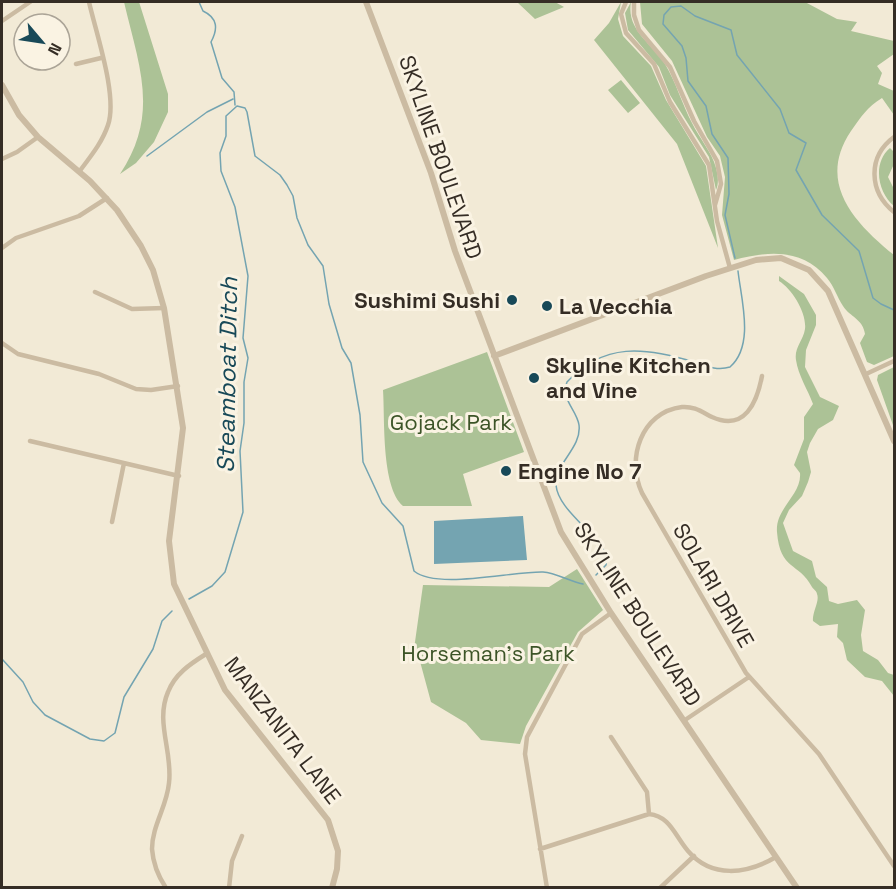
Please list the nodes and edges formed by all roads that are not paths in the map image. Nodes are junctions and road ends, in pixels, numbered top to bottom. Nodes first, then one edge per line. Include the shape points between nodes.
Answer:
1 (30, 2) edge
2 (89, 2) edge
3 (366, 2) edge
4 (626, 2) edge
5 (634, 2) edge
6 (2, 21) edge
7 (101, 58) junction
8 (76, 64) dead end
9 (2, 85) edge
10 (38, 137) junction
11 (892, 139) edge
12 (894, 146) edge
13 (2, 159) edge
14 (79, 172) junction
15 (107, 198) junction
16 (715, 205) junction
17 (894, 212) edge
18 (2, 248) edge
19 (730, 268) junction
20 (95, 292) dead end
21 (164, 308) junction
22 (2, 343) edge
23 (494, 356) junction
24 (894, 361) edge
25 (866, 374) junction
26 (762, 376) dead end
27 (178, 386) junction
28 (30, 441) dead end
29 (894, 441) edge
30 (124, 463) junction
31 (179, 476) junction
32 (112, 522) dead end
33 (611, 612) junction
34 (206, 654) junction
35 (749, 677) junction
36 (685, 720) junction
37 (611, 737) dead end
38 (649, 814) junction
39 (242, 836) dead end
40 (540, 849) junction
41 (694, 856) junction
42 (776, 856) junction
43 (894, 866) edge
44 (166, 888) edge
45 (229, 888) edge
46 (332, 888) edge
47 (547, 888) edge
48 (660, 888) edge
49 (797, 888) edge

1 - 6 street
2 - 7 street
3 - 23 street, SKYLINE BOULEVARD
4 - 16 street via 621,14 623,28 657,70 670,102 706,158
5 - 16 street via 639,30 670,67 693,121 717,161 721,184
7 - 8 street
7 - 14 street via 110,91 109,123 101,142
9 - 10 street, MANZANITA LANE via 19,115
10 - 13 street
10 - 14 street, MANZANITA LANE
11 - 12 street
11 - 17 street via 876,161 874,180 880,197
14 - 15 street, MANZANITA LANE
15 - 18 street via 87,213 16,238
15 - 21 street, MANZANITA LANE via 141,246
16 - 19 street
19 - 23 street
19 - 25 street via 772,258 788,260 809,270 828,291
20 - 21 street via 129,308
21 - 27 street, MANZANITA LANE
22 - 27 street via 18,354 99,374 136,389
23 - 33 street, SKYLINE BOULEVARD via 558,526
24 - 25 street
25 - 29 street
26 - 35 street, SOLARI DRIVE via 755,402 747,413 733,420 720,420 689,407 676,408 661,416 642,435 634,465 642,493
27 - 31 street, MANZANITA LANE via 183,428
28 - 30 street
30 - 31 street
30 - 32 street
31 - 34 street, MANZANITA LANE via 169,540 170,566 176,592
33 - 36 street, SKYLINE BOULEVARD
33 - 40 street via 582,634 526,737 525,754
34 - 44 street via 178,675 165,701 163,722 169,782 152,846 154,864
34 - 46 street, MANZANITA LANE via 225,690 328,820 338,851
35 - 36 street
35 - 43 street, SOLARI DRIVE via 819,754
36 - 42 street, SKYLINE BOULEVARD
37 - 38 street via 647,792
38 - 40 street
38 - 41 street via 668,823
39 - 45 street via 232,861
40 - 47 street
41 - 42 street via 718,870 737,872
41 - 48 street
42 - 49 street, SKYLINE BOULEVARD

